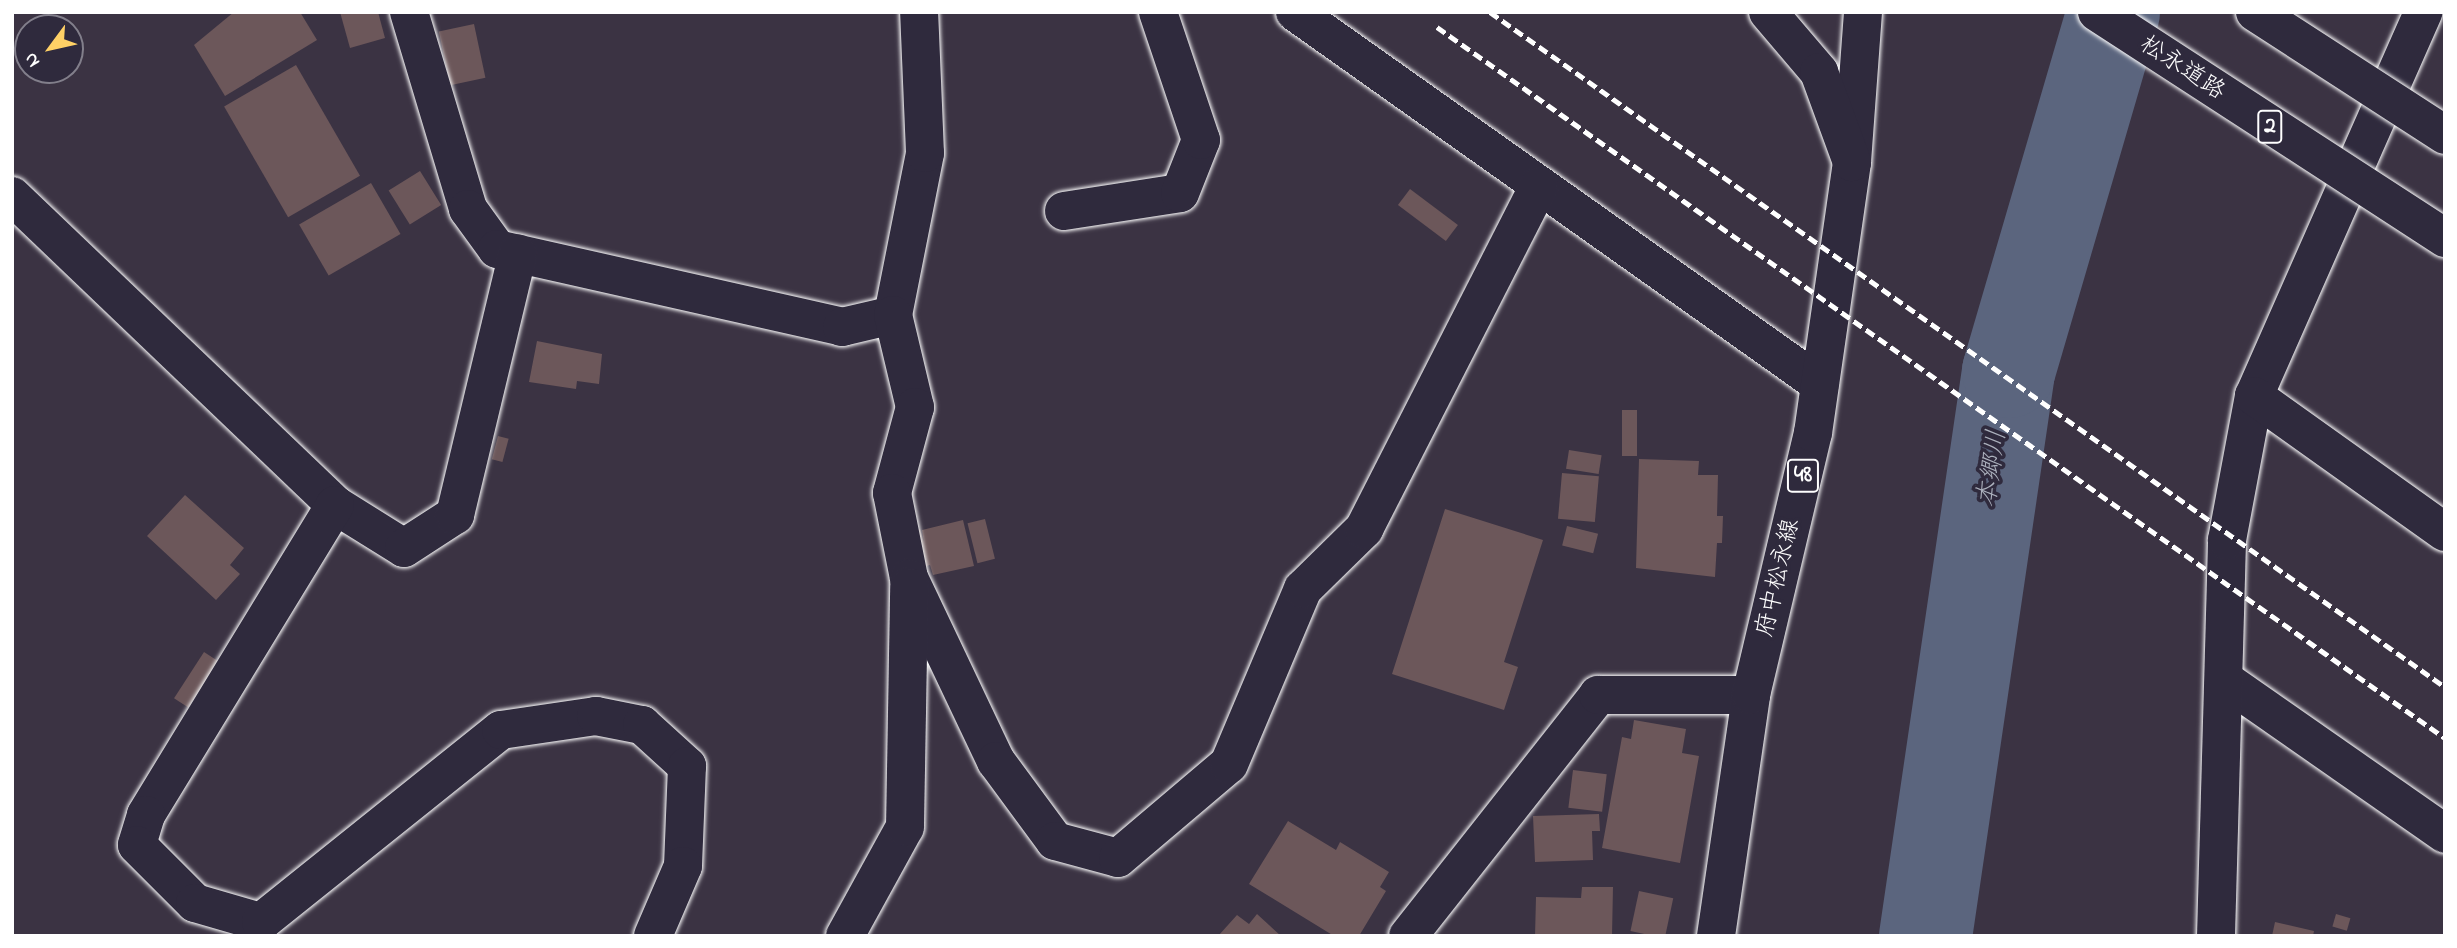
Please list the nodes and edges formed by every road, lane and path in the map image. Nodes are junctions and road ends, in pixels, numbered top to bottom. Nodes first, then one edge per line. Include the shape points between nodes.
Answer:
1 (409, 12) edge
2 (919, 12) edge
3 (1158, 12) edge
4 (1295, 12) edge
5 (1768, 12) edge
6 (1863, 12) edge
7 (2097, 12) edge
8 (2255, 12) edge
9 (2423, 12) edge
10 (2445, 135) edge
11 (1852, 162) junction
12 (1539, 186) junction
13 (12, 196) edge
14 (1064, 211) dead end
15 (2445, 238) edge
16 (518, 253) junction
17 (893, 315) junction
18 (1820, 384) junction
19 (2254, 396) junction
20 (335, 505) junction
21 (2445, 532) edge
22 (909, 578) junction
23 (2226, 681) junction
24 (1751, 695) junction
25 (2437, 817) edge
26 (653, 936) edge
27 (845, 936) edge
28 (1408, 936) edge
29 (1716, 936) edge
30 (2216, 936) edge

1 - 16 main road via 468,209 497,249
2 - 17 main road via 925,153
3 - 14 main road via 1201,140 1180,193
4 - 12 main road
5 - 11 main road via 1819,72
6 - 11 main road, 府中松永線 / 48
7 - 15 main road, 松永道路 / 2, bridge
8 - 10 main road, bridge
9 - 19 main road
11 - 18 main road, 府中松永線 / 48
12 - 18 main road
12 - 22 main road via 1364,529 1303,589 1228,764 1118,858 1055,841 996,761
13 - 20 main road
16 - 17 main road via 842,327
16 - 20 main road via 455,515 404,548
17 - 22 main road via 915,407 892,493
18 - 24 main road, 府中松永線 / 48 via 1813,433
19 - 21 main road
19 - 23 main road via 2227,540
20 - 26 main road via 146,815 137,845 195,903 261,922 501,730 596,716 642,725 687,766 683,866
22 - 27 main road via 905,827
23 - 25 main road
23 - 30 main road
24 - 28 main road via 1598,695
24 - 29 main road, 府中松永線 / 48

